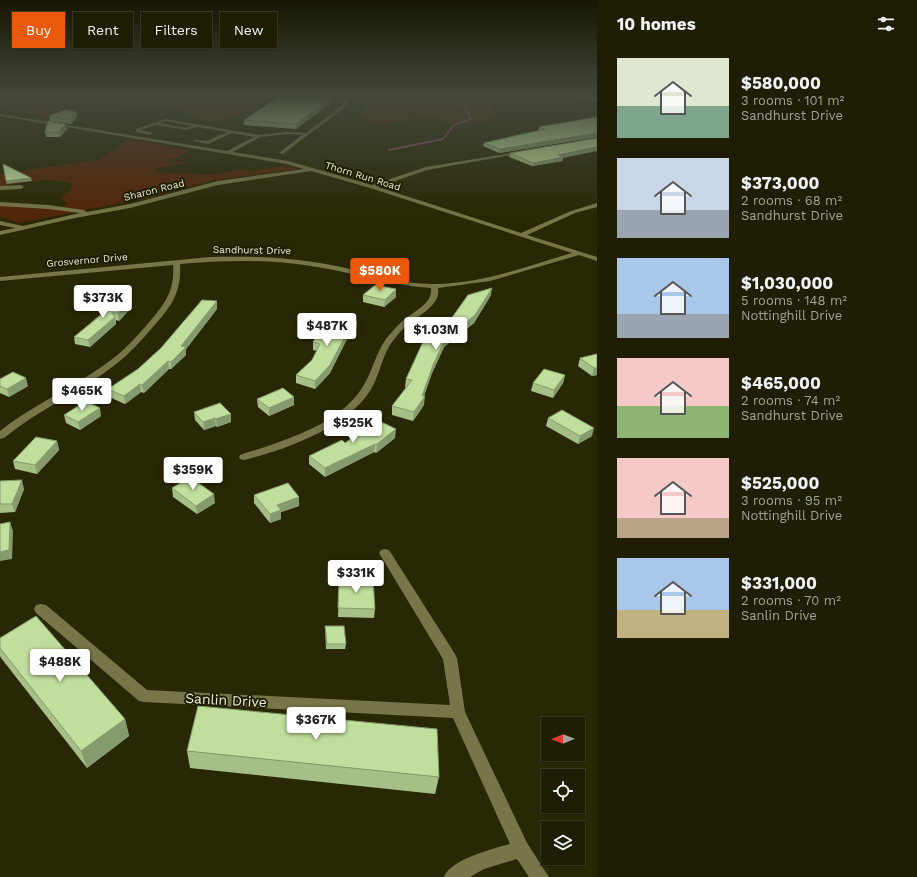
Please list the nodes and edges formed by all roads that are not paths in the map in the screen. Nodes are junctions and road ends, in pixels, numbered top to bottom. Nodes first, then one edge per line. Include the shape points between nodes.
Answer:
1 (128, 136) edge
2 (220, 136) joint
3 (259, 136) edge
4 (304, 136) edge
5 (228, 137) dead end
6 (242, 139) dead end
7 (188, 140) dead end
8 (250, 140) junction
9 (529, 151) edge
10 (228, 153) junction
11 (281, 154) dead end
12 (313, 170) junction
13 (21, 186) dead end
14 (0, 188) edge
15 (372, 188) junction
16 (0, 204) edge
17 (597, 205) edge
18 (88, 214) junction
19 (0, 223) edge
20 (22, 228) junction
21 (0, 233) edge
22 (521, 234) junction
23 (580, 253) junction
24 (597, 259) edge
25 (176, 263) junction
26 (0, 279) edge
27 (434, 286) junction
28 (0, 436) edge
29 (244, 457) dead end
30 (385, 553) dead end
31 (41, 609) dead end
32 (458, 712) junction
33 (521, 849) junction
34 (453, 877) edge
35 (540, 877) edge

1 - 10 street, Thorn Run Road
2 - 5 street
2 - 7 street via 208,143
3 - 8 street
4 - 11 street
6 - 8 street
8 - 10 street
9 - 15 street via 426,169
10 - 12 street, Thorn Run Road
12 - 15 street, Thorn Run Road
12 - 18 street, Sharon Road via 218,183
13 - 14 street
15 - 22 street, Thorn Run Road
16 - 18 street via 48,207
17 - 22 street via 573,212
18 - 20 street, Sharon Road
19 - 20 street
20 - 21 street, Sharon Road
22 - 23 street, Thorn Run Road
23 - 24 street, Thorn Run Road
23 - 27 street, Sandhurst Drive via 487,279
25 - 26 street, Grosvernor Drive
25 - 27 street, Sandhurst Drive via 231,259 279,260
25 - 28 street via 178,275 171,299 159,317 130,348 105,368 41,407
27 - 29 street via 435,295 430,302 389,339 365,390 352,406 316,429 278,446
30 - 32 street via 450,658
31 - 32 street, Sanlin Drive via 144,696
32 - 33 street
33 - 34 street via 480,861
33 - 35 street

